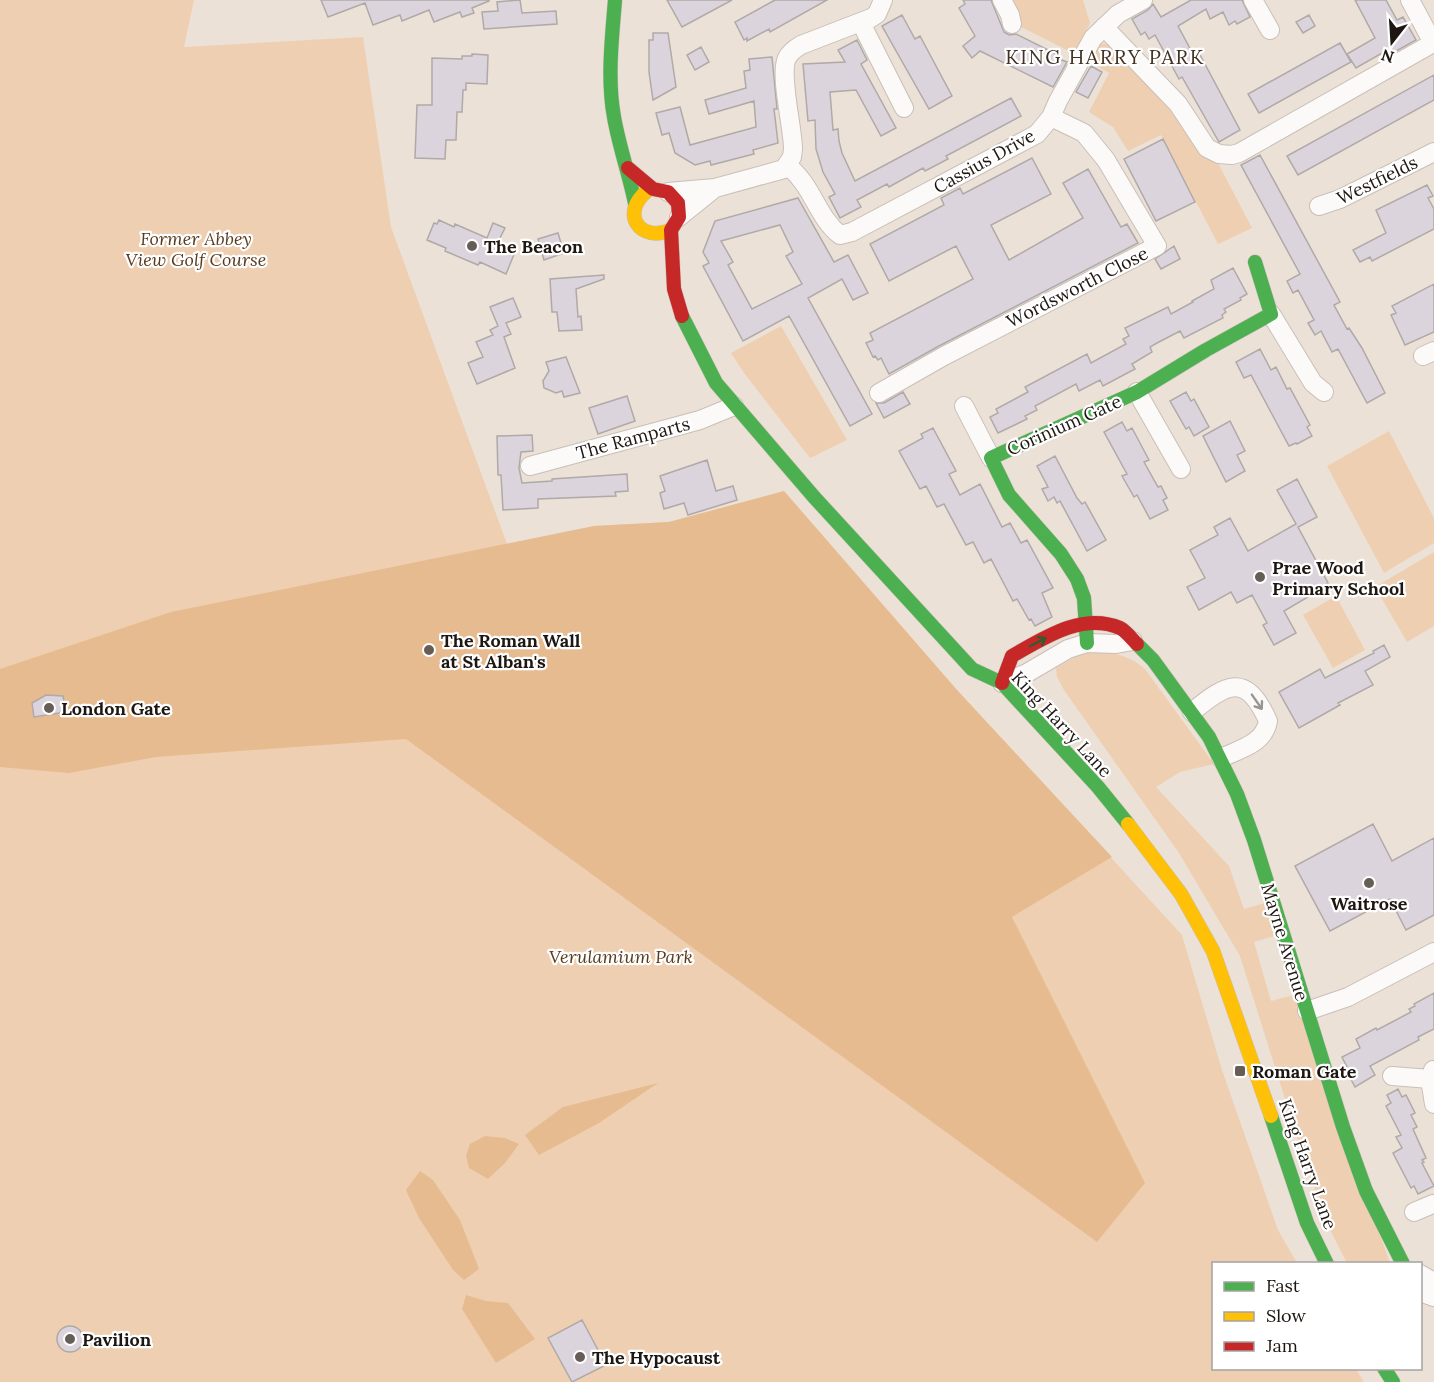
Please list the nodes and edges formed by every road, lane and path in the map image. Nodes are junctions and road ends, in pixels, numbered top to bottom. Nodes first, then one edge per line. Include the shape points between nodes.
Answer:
1 (615, 0) edge
2 (883, 0) edge
3 (1002, 0) edge
4 (1143, 0) edge
5 (1253, 0) edge
6 (1410, 0) edge
7 (861, 23) junction
8 (1012, 24) dead end
9 (1104, 27) junction
10 (1270, 30) dead end
11 (1434, 43) edge
12 (904, 108) dead end
13 (1051, 117) junction
14 (1434, 152) edge
15 (788, 166) junction
16 (628, 168) junction
17 (715, 188) junction
18 (660, 191) junction
19 (634, 202) junction
20 (1319, 207) dead end
21 (675, 223) junction
22 (651, 242) junction
23 (1255, 262) dead end
24 (672, 276) junction
25 (1271, 314) junction
26 (1137, 392) junction
27 (1324, 392) dead end
28 (879, 393) dead end
29 (734, 406) junction
30 (964, 406) dead end
31 (991, 458) junction
32 (530, 466) dead end
33 (1181, 469) dead end
34 (1086, 624) junction
35 (1133, 641) junction
36 (1088, 643) junction
37 (1002, 683) junction
38 (1192, 712) junction
39 (1221, 758) junction
40 (1434, 952) edge
41 (1307, 1011) junction
42 (1432, 1073) edge
43 (1392, 1076) dead end
44 (1434, 1104) edge
45 (1434, 1204) edge
46 (1414, 1212) dead end
47 (1326, 1262) edge
48 (1402, 1262) edge

1 - 16 street via 612,99
2 - 7 street via 877,14
3 - 8 street
4 - 9 street, Cassius Drive
5 - 10 street
6 - 11 street
7 - 12 street
7 - 15 street via 801,45 787,57 784,71 793,141
9 - 11 street via 1178,104 1207,148 1226,155 1239,153
9 - 13 street, Cassius Drive via 1093,38
13 - 15 street, Cassius Drive via 1037,134 840,236 809,189
13 - 28 street, Wordsworth Close via 1084,133 1106,160 1157,246
14 - 20 street, Westfields
15 - 17 street via 780,172
16 - 18 street, King Harry Lane
16 - 19 street
17 - 18 street
17 - 21 street
18 - 19 street via 645,191
18 - 21 street, King Harry Lane via 678,203
19 - 22 street via 635,220
21 - 22 street
21 - 24 street, King Harry Lane
22 - 24 street, King Harry Lane
23 - 25 street
24 - 29 street, King Harry Lane via 688,332 711,375
25 - 26 street, Corinium Gate
25 - 27 street via 1312,383
26 - 31 street, Corinium Gate
26 - 33 street, Corinium Gate
29 - 32 street, The Ramparts via 700,420
29 - 37 street, King Harry Lane via 972,669
30 - 31 street, Corinium Gate
31 - 34 street, Corinium Gate via 1012,499 1067,562 1083,592
34 - 35 street, Mayne Avenue via 1122,629
34 - 36 street, Corinium Gate
37 -> 34 street, Mayne Avenue via 1012,656 1061,629
35 - 36 street
35 - 38 street, Mayne Avenue via 1153,660
36 - 37 street
37 - 47 street, King Harry Lane via 1144,844 1181,894 1213,951 1307,1223
38 - 39 street, Mayne Avenue
38 -> 39 street via 1227,688 1241,687 1262,706 1268,721 1262,736
39 - 41 street, Mayne Avenue via 1254,840
40 - 41 street via 1348,997
41 - 48 street, Mayne Avenue via 1366,1191
42 - 43 street
42 - 44 street
45 - 46 street

